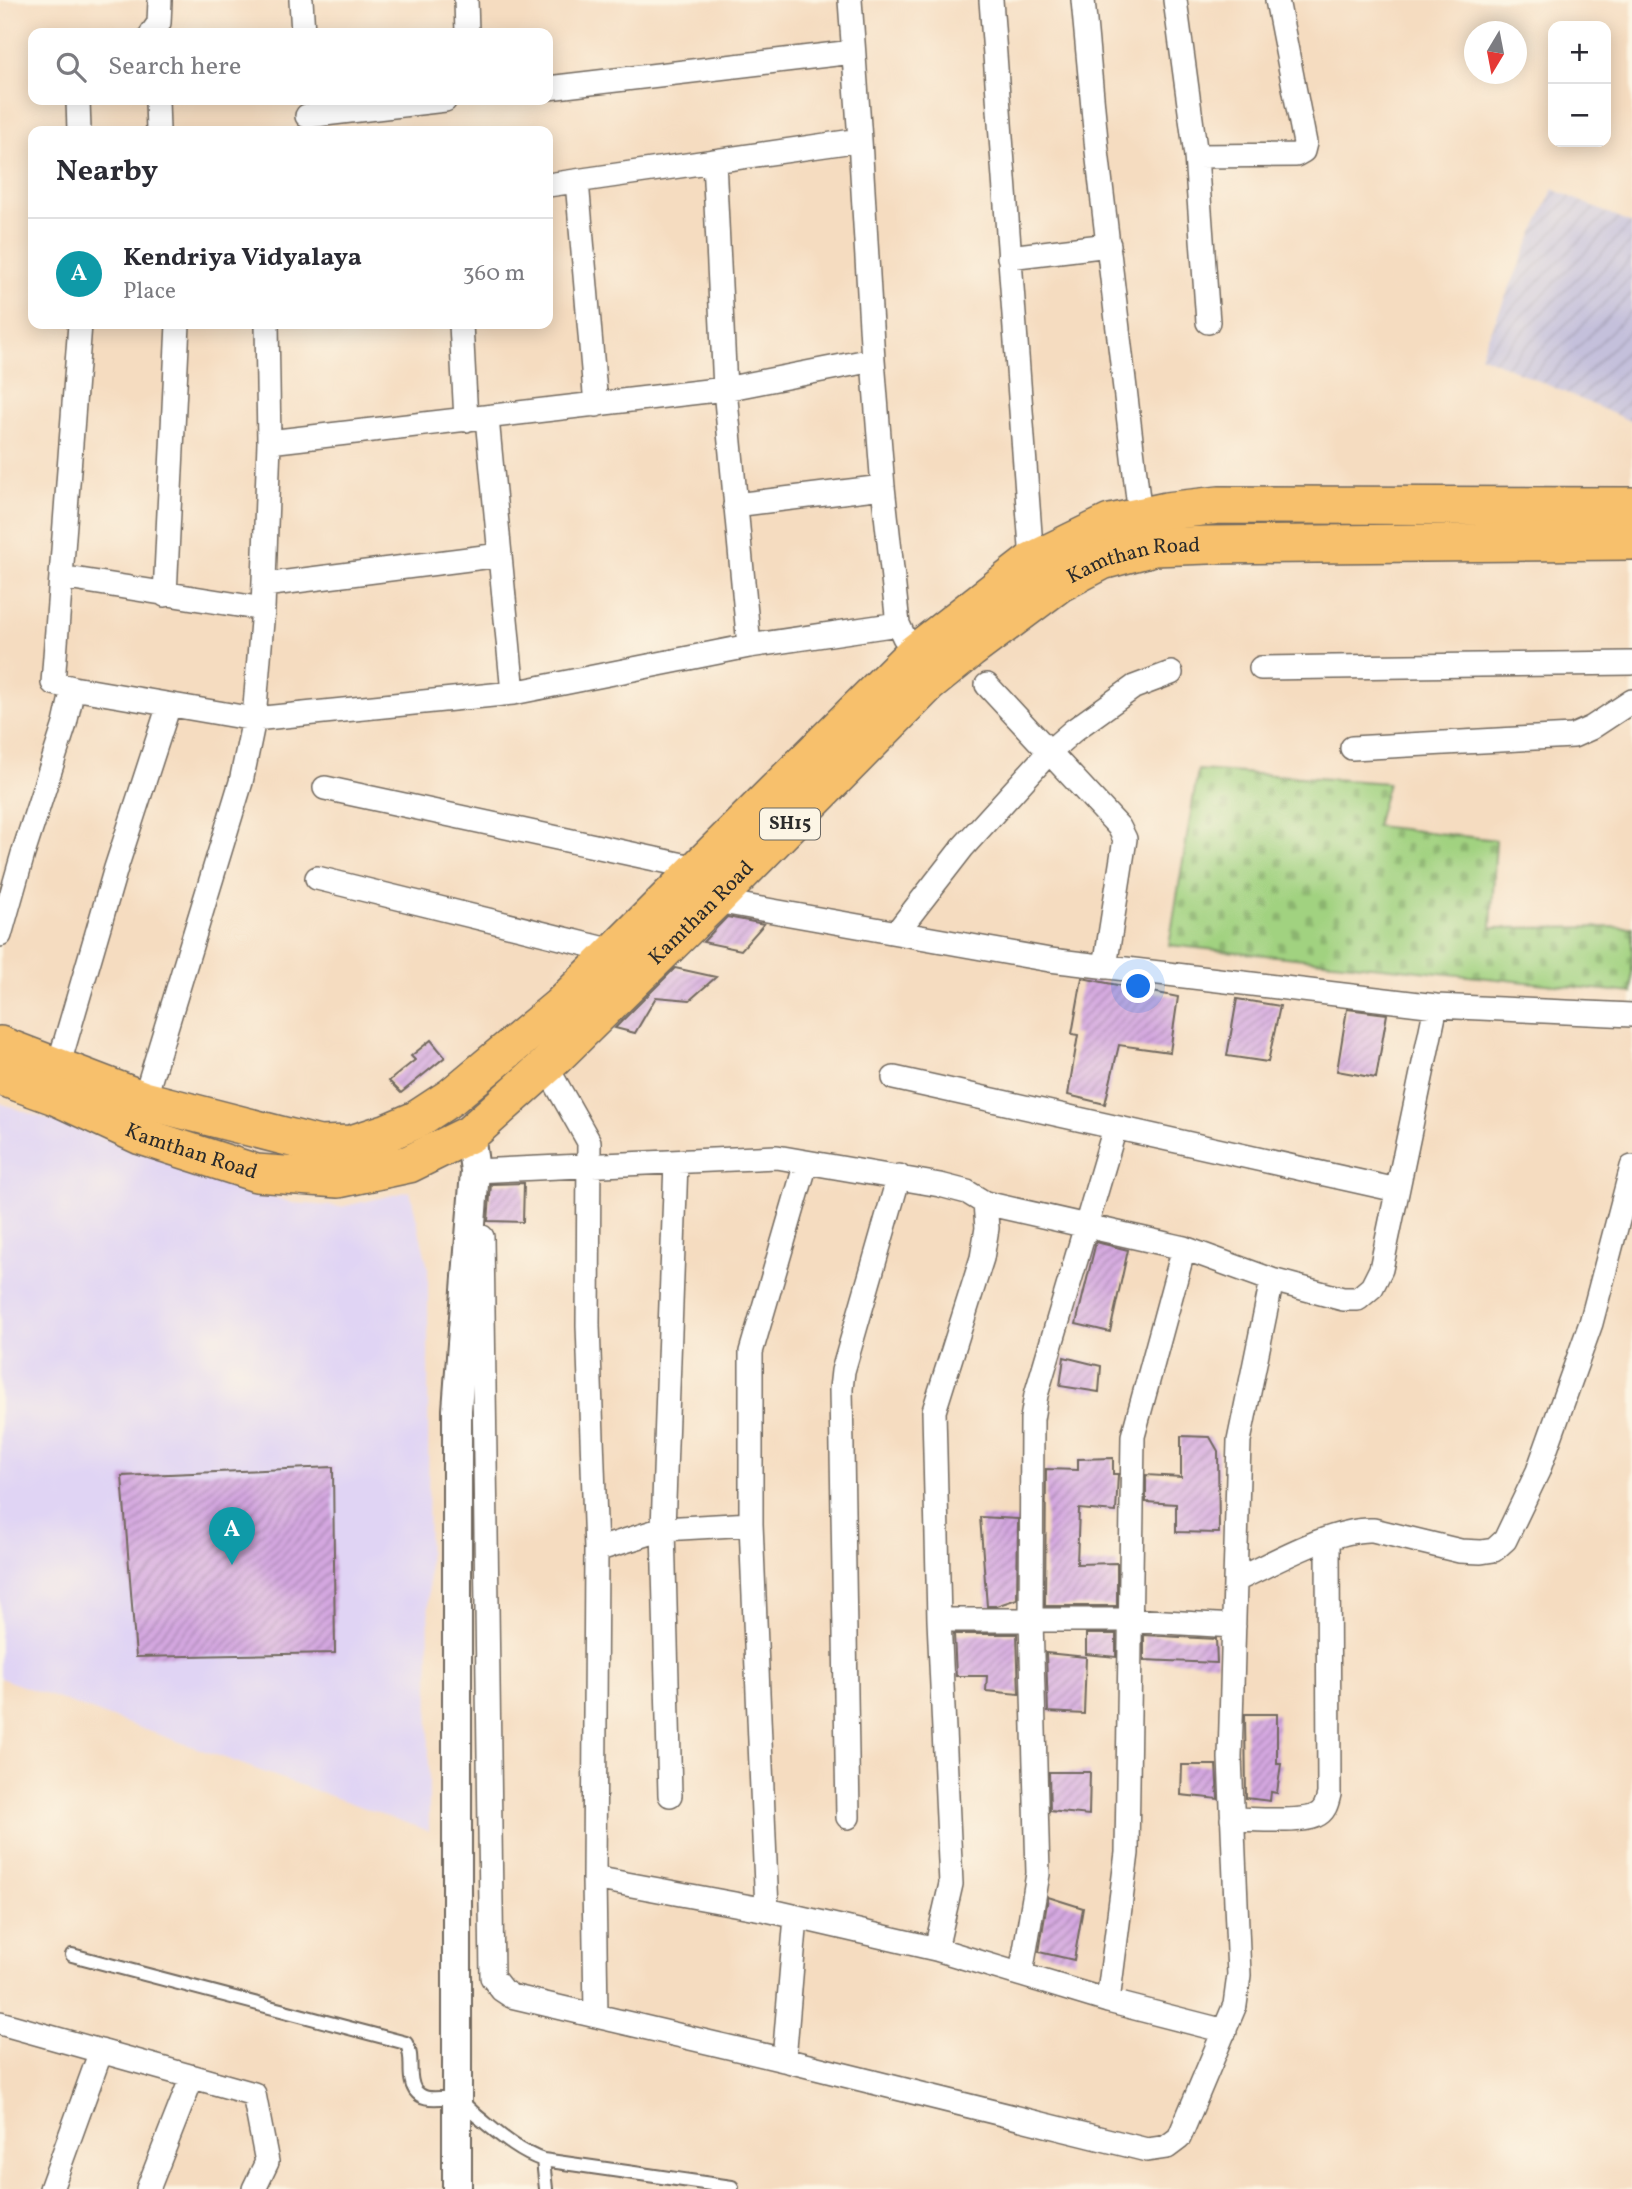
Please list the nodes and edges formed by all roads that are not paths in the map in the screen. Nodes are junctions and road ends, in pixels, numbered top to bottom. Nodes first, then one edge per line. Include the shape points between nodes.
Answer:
1 (160, 0) edge
2 (301, 0) edge
3 (466, 0) edge
4 (850, 0) edge
5 (991, 0) edge
6 (1083, 0) edge
7 (1175, 0) edge
8 (1277, 0) edge
9 (156, 28) edge
10 (303, 28) edge
11 (467, 28) edge
12 (853, 52) junction
13 (553, 87) edge
14 (78, 105) edge
15 (157, 105) edge
16 (402, 105) edge
17 (307, 116) edge
18 (79, 126) edge
19 (158, 126) edge
20 (860, 140) junction
21 (1196, 156) junction
22 (714, 161) junction
23 (576, 181) junction
24 (553, 184) edge
25 (1109, 245) junction
26 (1009, 257) junction
27 (1208, 322) dead end
28 (80, 329) edge
29 (178, 329) edge
30 (267, 329) edge
31 (462, 329) edge
32 (873, 360) junction
33 (725, 389) junction
34 (596, 405) junction
35 (477, 419) junction
36 (269, 442) junction
37 (883, 487) junction
38 (1407, 504) junction
39 (735, 505) junction
40 (1632, 506) edge
41 (1140, 516) junction
42 (1632, 541) edge
43 (1403, 543) junction
44 (500, 555) junction
45 (1040, 576) junction
46 (61, 577) junction
47 (264, 585) junction
48 (164, 595) junction
49 (263, 609) junction
50 (749, 646) junction
51 (913, 654) junction
52 (1632, 663) edge
53 (1261, 668) dead end
54 (1171, 673) dead end
55 (988, 685) dead end
56 (73, 688) junction
57 (513, 693) junction
58 (1632, 701) edge
59 (169, 705) junction
60 (254, 719) junction
61 (1352, 748) dead end
62 (1050, 751) junction
63 (325, 788) dead end
64 (696, 868) junction
65 (317, 878) dead end
66 (670, 894) junction
67 (715, 901) junction
68 (897, 932) junction
69 (0, 935) edge
70 (614, 951) junction
71 (1105, 967) junction
72 (1436, 1006) junction
73 (1632, 1015) edge
74 (0, 1045) edge
75 (546, 1066) junction
76 (58, 1067) junction
77 (0, 1076) edge
78 (894, 1078) dead end
79 (144, 1100) junction
80 (1115, 1128) junction
81 (388, 1132) junction
82 (470, 1133) junction
83 (676, 1163) junction
84 (806, 1163) junction
85 (409, 1164) junction
86 (589, 1167) junction
87 (1632, 1167) edge
88 (478, 1171) junction
89 (899, 1176) junction
90 (1397, 1190) junction
91 (985, 1203) junction
92 (1086, 1225) junction
93 (1184, 1248) junction
94 (1272, 1280) junction
95 (751, 1524) junction
96 (663, 1529) junction
97 (1328, 1539) junction
98 (596, 1550) junction
99 (1236, 1580) junction
100 (939, 1620) junction
101 (1031, 1620) junction
102 (1130, 1620) junction
103 (1234, 1626) junction
104 (670, 1795) dead end
105 (848, 1817) dead end
106 (1233, 1819) junction
107 (594, 1878) junction
108 (767, 1910) junction
109 (796, 1917) junction
110 (936, 1949) junction
111 (72, 1955) dead end
112 (1021, 1974) junction
113 (1108, 2001) junction
114 (596, 2016) junction
115 (0, 2023) edge
116 (1224, 2031) junction
117 (101, 2051) junction
118 (783, 2060) junction
119 (192, 2077) junction
120 (457, 2099) junction
121 (543, 2160) junction
122 (732, 2187) dead end
123 (51, 2189) edge
124 (148, 2189) edge
125 (254, 2189) edge
126 (457, 2189) edge
127 (546, 2189) edge

1 - 9 street
2 - 10 street
3 - 11 street
4 - 12 street
5 - 26 street
6 - 25 street
7 - 21 street
8 - 21 street via 1303,151 1296,155
12 - 13 street
12 - 20 street
14 - 18 street
15 - 19 street
16 - 17 street
20 - 22 street
20 - 32 street
21 - 27 street
22 - 23 street
22 - 33 street
23 - 24 street
23 - 34 street
25 - 26 street
25 - 41 street
26 - 45 street
28 - 46 street
29 - 48 street
30 - 36 street
31 - 35 street
32 - 33 street
32 - 37 street
33 - 34 street
33 - 39 street
34 - 35 street
35 - 36 street
35 - 44 street
36 - 47 street
37 - 39 street
37 - 51 street
38 - 40 main road, Kamthan Road / SH15
38 - 41 main road, Kamthan Road / SH15 via 1219,505
38 - 43 main road
39 - 50 street
41 - 45 main road, Kamthan Road / SH15 via 1110,523
42 - 43 main road, Kamthan Road / SH15
43 - 45 main road, Kamthan Road / SH15 via 1154,547 1102,561 1060,583
44 - 47 street
44 - 57 street
45 - 51 main road, Kamthan Road / SH15
46 - 48 street
46 - 56 street via 53,683
47 - 49 street
48 - 49 street
49 - 60 street
50 - 51 street
50 - 57 street
51 - 64 main road, Kamthan Road / SH15
51 - 67 main road, Kamthan Road / SH15
52 - 53 street
54 - 62 street via 1135,687
55 - 62 street
56 - 59 street
56 - 69 street
57 - 60 street
58 - 61 street via 1573,736
59 - 60 street
59 - 76 street
60 - 79 street via 241,782
62 - 68 street via 962,847
62 - 71 street via 1125,839
63 - 64 street
64 - 66 main road, Kamthan Road / SH15
65 - 70 street
66 - 67 street
66 - 70 main road, Kamthan Road / SH15
67 - 68 street
67 - 75 main road, Kamthan Road / SH15
68 - 71 street
70 - 81 main road, Kamthan Road / SH15 via 560,1006 451,1097
71 - 72 street
72 - 73 street
72 - 90 street
74 - 76 main road, Kamthan Road / SH15
75 - 82 main road, Kamthan Road / SH15
75 - 86 street via 589,1142
76 - 79 main road, Kamthan Road / SH15
77 - 85 main road, Kamthan Road / SH15 via 141,1136 256,1173 339,1179
78 - 80 street
79 - 81 main road, Kamthan Road / SH15 via 319,1145 351,1144
80 - 90 street
80 - 92 street
81 - 85 main road
82 - 85 main road, Kamthan Road / SH15
82 - 88 street
83 - 84 street via 777,1157
83 - 86 street
83 - 96 street
84 - 89 street
84 - 95 street via 751,1352
86 - 88 street
86 - 98 street via 588,1325
87 - 97 street via 1591,1323 1538,1471 1505,1540 1481,1552 1373,1530 1358,1529
88 - 114 street via 492,1977 511,1996
88 - 120 street via 457,1410
89 - 91 street via 967,1192
89 - 105 street via 841,1389
90 - 94 street via 1381,1269 1372,1287 1358,1299
91 - 92 street
91 - 100 street via 982,1258 934,1410
92 - 93 street
92 - 101 street via 1032,1419
93 - 94 street
93 - 102 street via 1133,1436
94 - 99 street via 1240,1432
95 - 96 street
95 - 108 street
96 - 98 street
96 - 104 street
97 - 99 street
97 - 106 street via 1329,1794 1325,1808 1315,1816
98 - 107 street
99 - 103 street
100 - 101 street
100 - 110 street via 951,1884
101 - 102 street
101 - 112 street via 1038,1874
102 - 103 street
102 - 113 street via 1127,1853
103 - 106 street
106 - 116 street via 1239,1975 1235,2005
107 - 108 street
107 - 114 street
108 - 109 street
109 - 110 street
109 - 118 street
110 - 112 street
111 - 120 lane via 407,2043 417,2092 427,2098
112 - 113 street
113 - 116 street
114 - 118 street
115 - 117 street
116 - 118 street via 1179,2138 1167,2147 1147,2150
117 - 119 street
117 - 123 street
119 - 124 street
119 - 125 street via 254,2094 267,2162
120 - 121 lane via 513,2145
120 - 126 street
121 - 122 lane
121 - 127 lane

